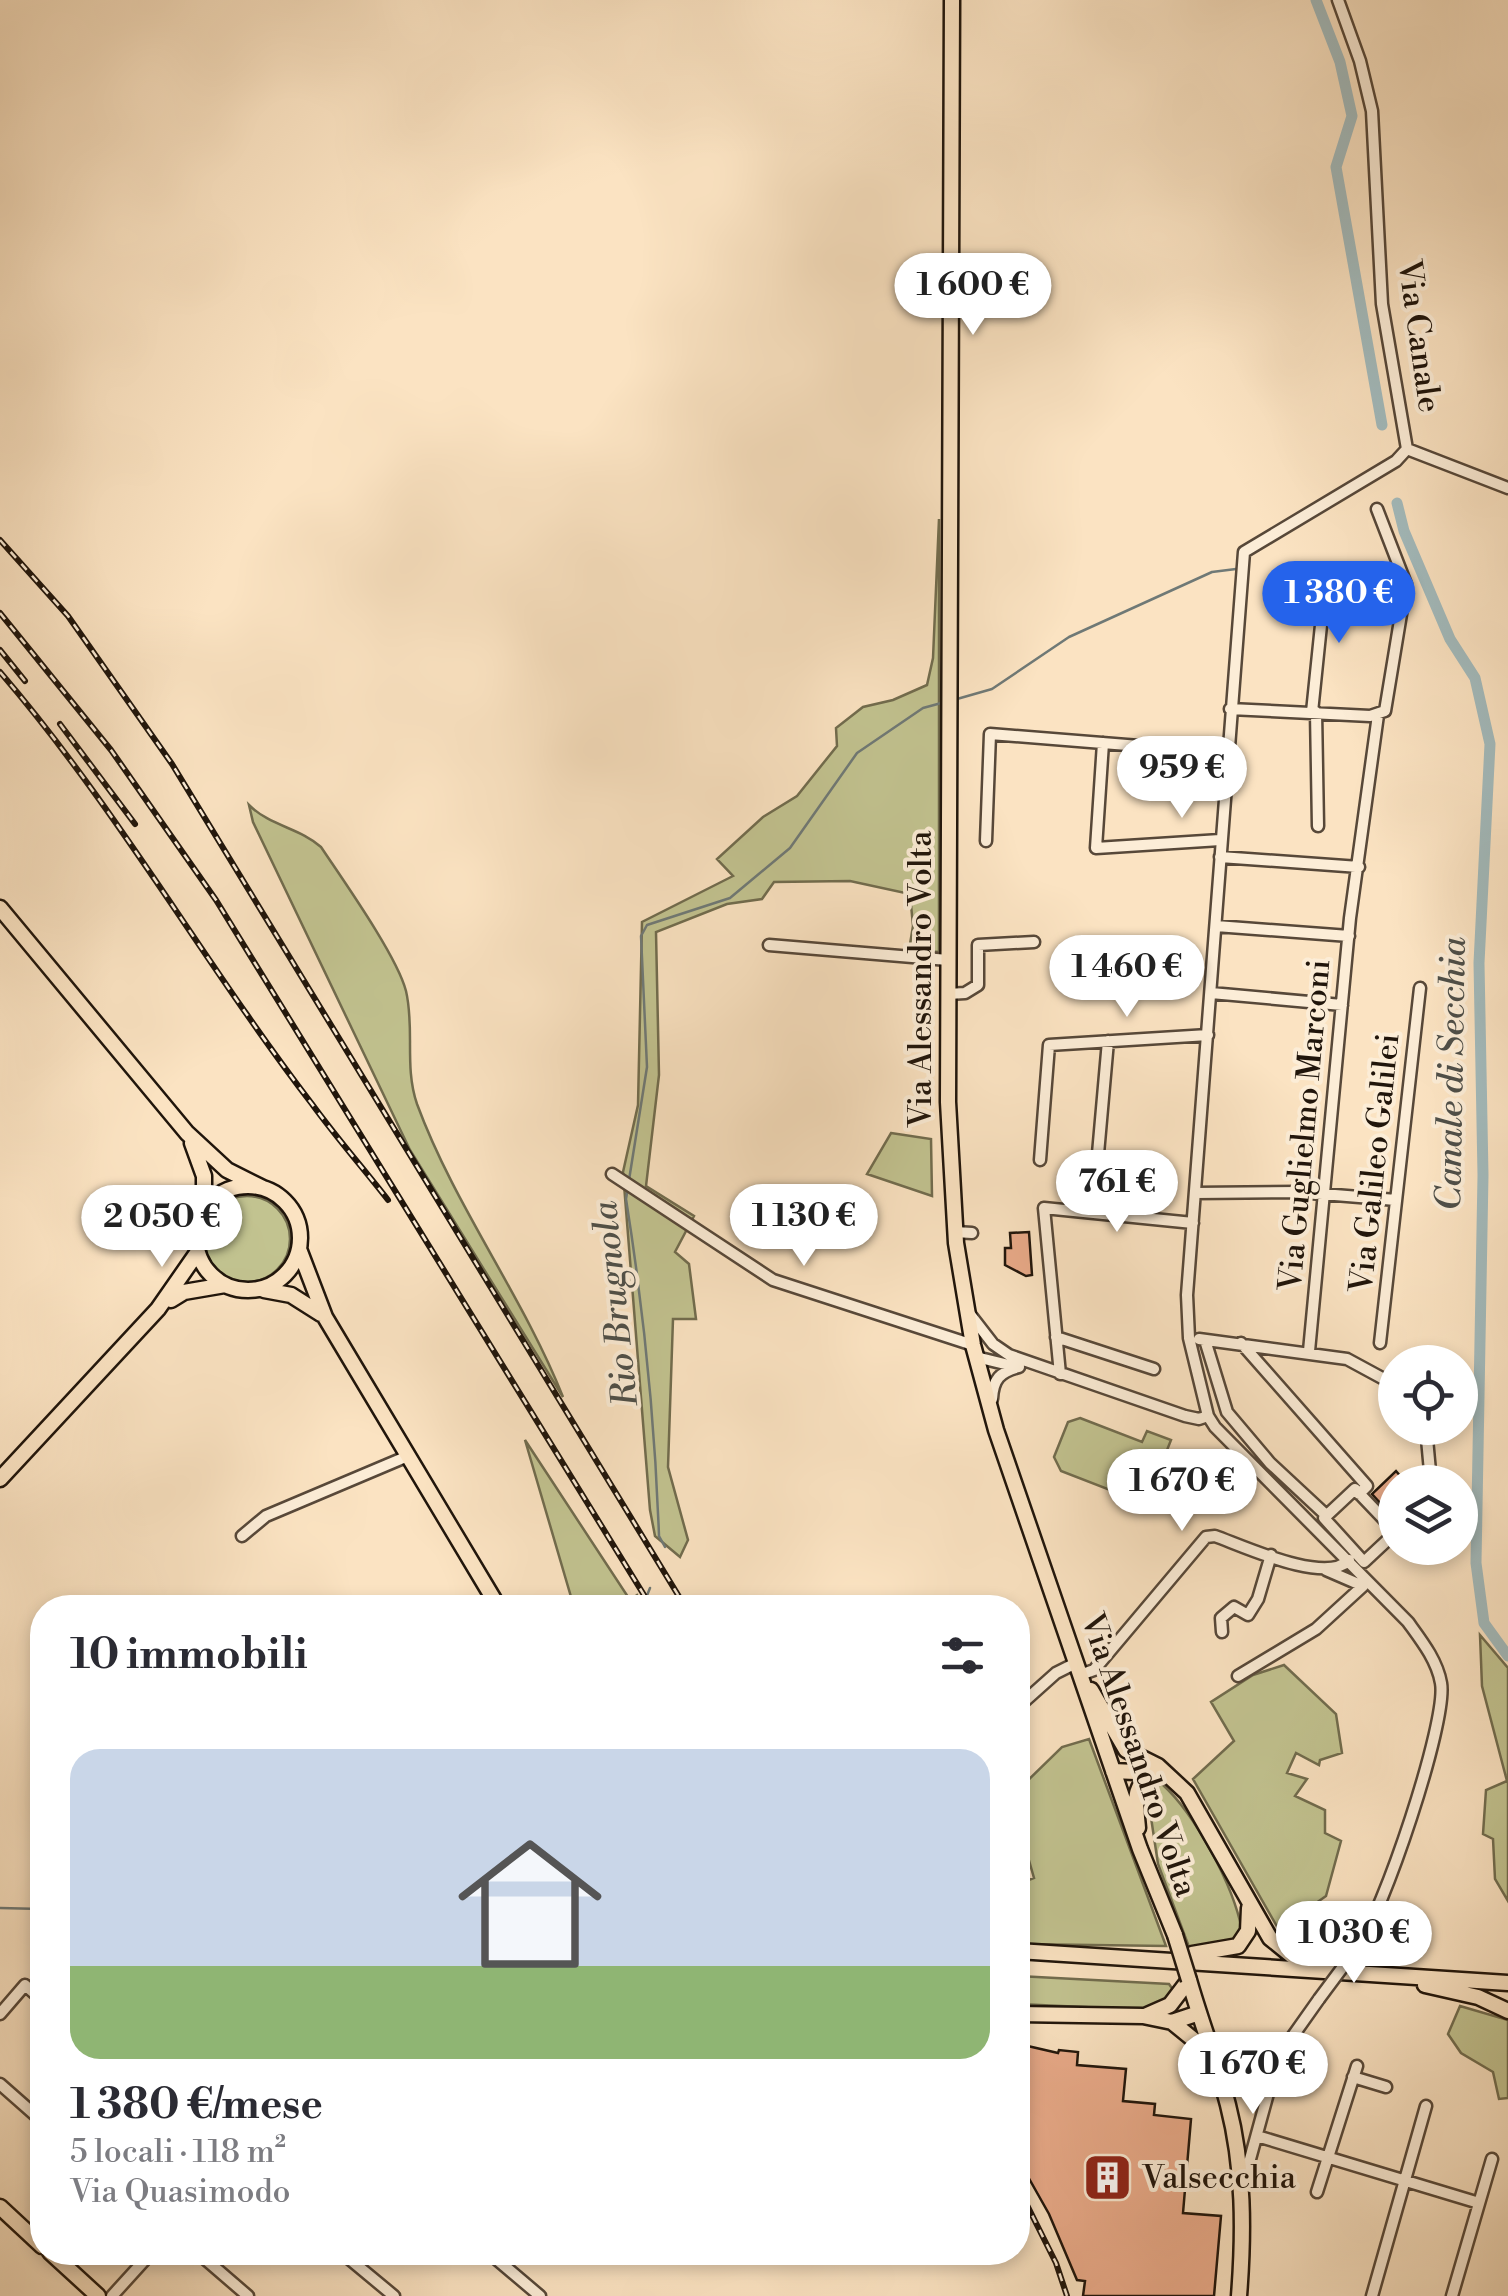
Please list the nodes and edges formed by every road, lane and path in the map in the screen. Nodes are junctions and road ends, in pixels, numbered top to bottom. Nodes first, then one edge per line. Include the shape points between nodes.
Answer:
1 (952, 0) edge
2 (1338, 0) edge
3 (1408, 449) junction
4 (1508, 488) edge
5 (1376, 508) dead end
6 (1326, 576) dead end
7 (1230, 708) junction
8 (1314, 712) junction
9 (1378, 715) junction
10 (1102, 743) junction
11 (1226, 753) junction
12 (1318, 826) dead end
13 (986, 840) dead end
14 (1220, 840) junction
15 (1220, 857) junction
16 (1359, 867) junction
17 (0, 908) edge
18 (1216, 926) junction
19 (1349, 936) junction
20 (1034, 942) dead end
21 (769, 945) dead end
22 (948, 960) junction
23 (1420, 988) dead end
24 (948, 994) junction
25 (1211, 994) junction
26 (1342, 1005) junction
27 (1208, 1035) junction
28 (1108, 1041) junction
29 (187, 1133) junction
30 (1040, 1160) dead end
31 (1097, 1165) dead end
32 (612, 1174) dead end
33 (263, 1188) junction
34 (1196, 1193) junction
35 (1324, 1194) junction
36 (1396, 1200) junction
37 (204, 1209) junction
38 (1193, 1224) junction
39 (954, 1232) junction
40 (972, 1233) dead end
41 (299, 1249) junction
42 (198, 1253) junction
43 (225, 1285) junction
44 (259, 1289) junction
45 (158, 1309) junction
46 (966, 1309) junction
47 (325, 1318) junction
48 (1056, 1338) junction
49 (1189, 1338) junction
50 (1204, 1340) junction
51 (1242, 1343) junction
52 (1380, 1343) dead end
53 (975, 1351) junction
54 (1309, 1351) junction
55 (1010, 1355) junction
56 (1019, 1366) junction
57 (1034, 1366) junction
58 (1154, 1368) dead end
59 (1060, 1374) junction
60 (1378, 1374) edge
61 (1208, 1416) junction
62 (996, 1430) junction
63 (408, 1456) junction
64 (0, 1478) edge
65 (1360, 1494) junction
66 (1378, 1514) edge
67 (1327, 1525) junction
68 (242, 1536) dead end
69 (1378, 1546) edge
70 (1270, 1555) junction
71 (1357, 1563) junction
72 (1325, 1569) junction
73 (491, 1595) edge
74 (1222, 1632) dead end
75 (1078, 1669) junction
76 (1238, 1676) dead end
77 (1030, 1696) edge
78 (1153, 1767) junction
79 (1112, 1770) junction
80 (1140, 1849) junction
81 (1249, 1907) junction
82 (1030, 1953) edge
83 (1153, 1958) junction
84 (1374, 1975) junction
85 (1190, 1980) junction
86 (1508, 1983) edge
87 (30, 1989) edge
88 (1508, 2011) edge
89 (1159, 2012) junction
90 (1199, 2013) junction
91 (0, 2014) edge
92 (1030, 2014) edge
93 (1142, 2016) junction
94 (1172, 2022) junction
95 (1213, 2059) junction
96 (1276, 2060) junction
97 (1254, 2071) junction
98 (0, 2084) edge
99 (1386, 2087) dead end
100 (1268, 2088) junction
101 (1426, 2106) dead end
102 (30, 2110) edge
103 (1256, 2136) junction
104 (1326, 2157) junction
105 (1492, 2159) dead end
106 (1405, 2180) junction
107 (1242, 2191) junction
108 (1317, 2192) dead end
109 (1479, 2203) junction
110 (0, 2207) edge
111 (30, 2235) edge
112 (64, 2265) edge
113 (140, 2265) edge
114 (212, 2265) edge
115 (357, 2265) edge
116 (503, 2265) edge
117 (98, 2296) edge
118 (112, 2296) edge
119 (248, 2296) edge
120 (394, 2296) edge
121 (540, 2296) edge
122 (1239, 2296) edge
123 (1372, 2296) edge
124 (1452, 2296) edge

1 - 22 main road, Via Alessandro Volta
2 - 3 street, Via Canale via 1372,111 1382,304
3 - 4 street
3 - 7 street, Via Canale via 1244,552
5 - 9 street, Via Guglielmo Marconi via 1406,584 1387,704
6 - 8 street
7 - 8 street
7 - 11 street, Via Canale
8 - 9 street
8 - 12 street
9 - 16 street, Via Guglielmo Marconi
10 - 11 street
10 - 13 street via 990,734
10 - 14 street via 1096,848
11 - 14 street, Via Canale
14 - 15 street, Via Canale
15 - 16 street
15 - 18 street, Via Canale
16 - 19 street, Via Guglielmo Marconi
17 - 29 main road
18 - 19 street
18 - 25 street, Via Canale
19 - 26 street, Via Guglielmo Marconi
20 - 24 street via 978,945 978,986
21 - 22 street
22 - 24 main road, Via Alessandro Volta
23 - 36 street, Via Galileo Galilei
24 - 39 main road, Via Alessandro Volta
25 - 26 street
25 - 27 street, Via Canale
26 - 35 street, Via Guglielmo Marconi
27 - 28 street
27 - 34 street, Via Canale
28 - 30 street via 1049,1045
28 - 31 street
29 - 33 main road via 227,1170
29 - 37 main road via 204,1176
32 - 53 street via 774,1280
33 - 37 main road via 230,1189
33 - 41 main road via 293,1212
34 - 35 street
34 - 38 street, Via Canale
35 - 36 street
35 - 54 street, Via Guglielmo Marconi
36 - 52 street, Via Galileo Galilei
37 - 42 main road via 196,1230
38 - 48 street via 1044,1208
38 - 49 street, Via Canale
39 - 40 street
39 - 46 main road, Via Alessandro Volta
41 - 44 main road via 285,1275
41 - 47 main road
42 - 43 main road
42 - 45 main road
43 - 44 main road
43 - 45 main road via 184,1292
44 - 47 main road via 292,1295
45 - 64 main road
46 - 53 main road, Via Alessandro Volta
46 - 55 street via 992,1344
47 - 63 main road
48 - 58 street
48 - 59 street
49 - 50 street
49 - 61 street, Via Canale
50 - 51 street
50 - 67 street via 1228,1412
51 - 54 street
51 - 65 street via 1367,1486
53 - 55 street
53 - 56 street
53 - 62 main road, Via Alessandro Volta
54 - 60 street
55 - 57 street
56 - 57 street
56 - 62 street via 993,1384
57 - 59 street
59 - 61 street via 1184,1416
61 - 67 street, Via Canale via 1262,1476
62 - 75 main road, Via Alessandro Volta
63 - 68 street via 266,1516
63 - 73 main road
65 - 66 street
65 - 67 street via 1355,1489
67 - 71 street
69 - 71 street
70 - 72 street
70 - 74 street via 1258,1599 1248,1615 1234,1606 1222,1618
70 - 75 street via 1206,1537 1094,1670
71 - 72 street
71 - 96 street, bridge via 1426,1648 1442,1701 1432,1752 1378,1914
72 - 76 street via 1363,1586 1316,1628
75 - 77 street via 1056,1673
75 - 78 main road via 1116,1738
75 - 79 main road, Via Alessandro Volta
78 - 79 main road
78 - 80 main road via 1136,1790
78 - 81 main road via 1174,1778 1194,1805
79 - 80 main road, Via Alessandro Volta
80 - 85 main road, Via Alessandro Volta, bridge
81 - 83 main road via 1248,1931 1238,1946
81 - 84 main road via 1291,1955
82 - 83 main road
83 - 84 main road
84 - 86 main road
84 - 88 main road via 1454,1990
85 - 89 main road
85 - 90 main road
87 - 91 street via 25,1985
89 - 90 main road
89 - 93 main road
90 - 94 main road
90 - 95 main road
92 - 93 main road
93 - 94 main road
94 - 95 main road
95 - 97 street via 1238,2072
95 - 107 main road
96 - 97 street
96 - 100 street
97 - 100 street
98 - 102 street
99 - 104 street via 1355,2072
100 - 103 street
101 - 106 street
103 - 104 street
103 - 107 street
104 - 106 street
104 - 108 street
105 - 109 street
106 - 109 street
106 - 123 street
107 - 122 main road
109 - 124 street
110 - 111 main road
112 - 117 main road
113 - 118 street
114 - 119 street
115 - 120 street
116 - 121 street

